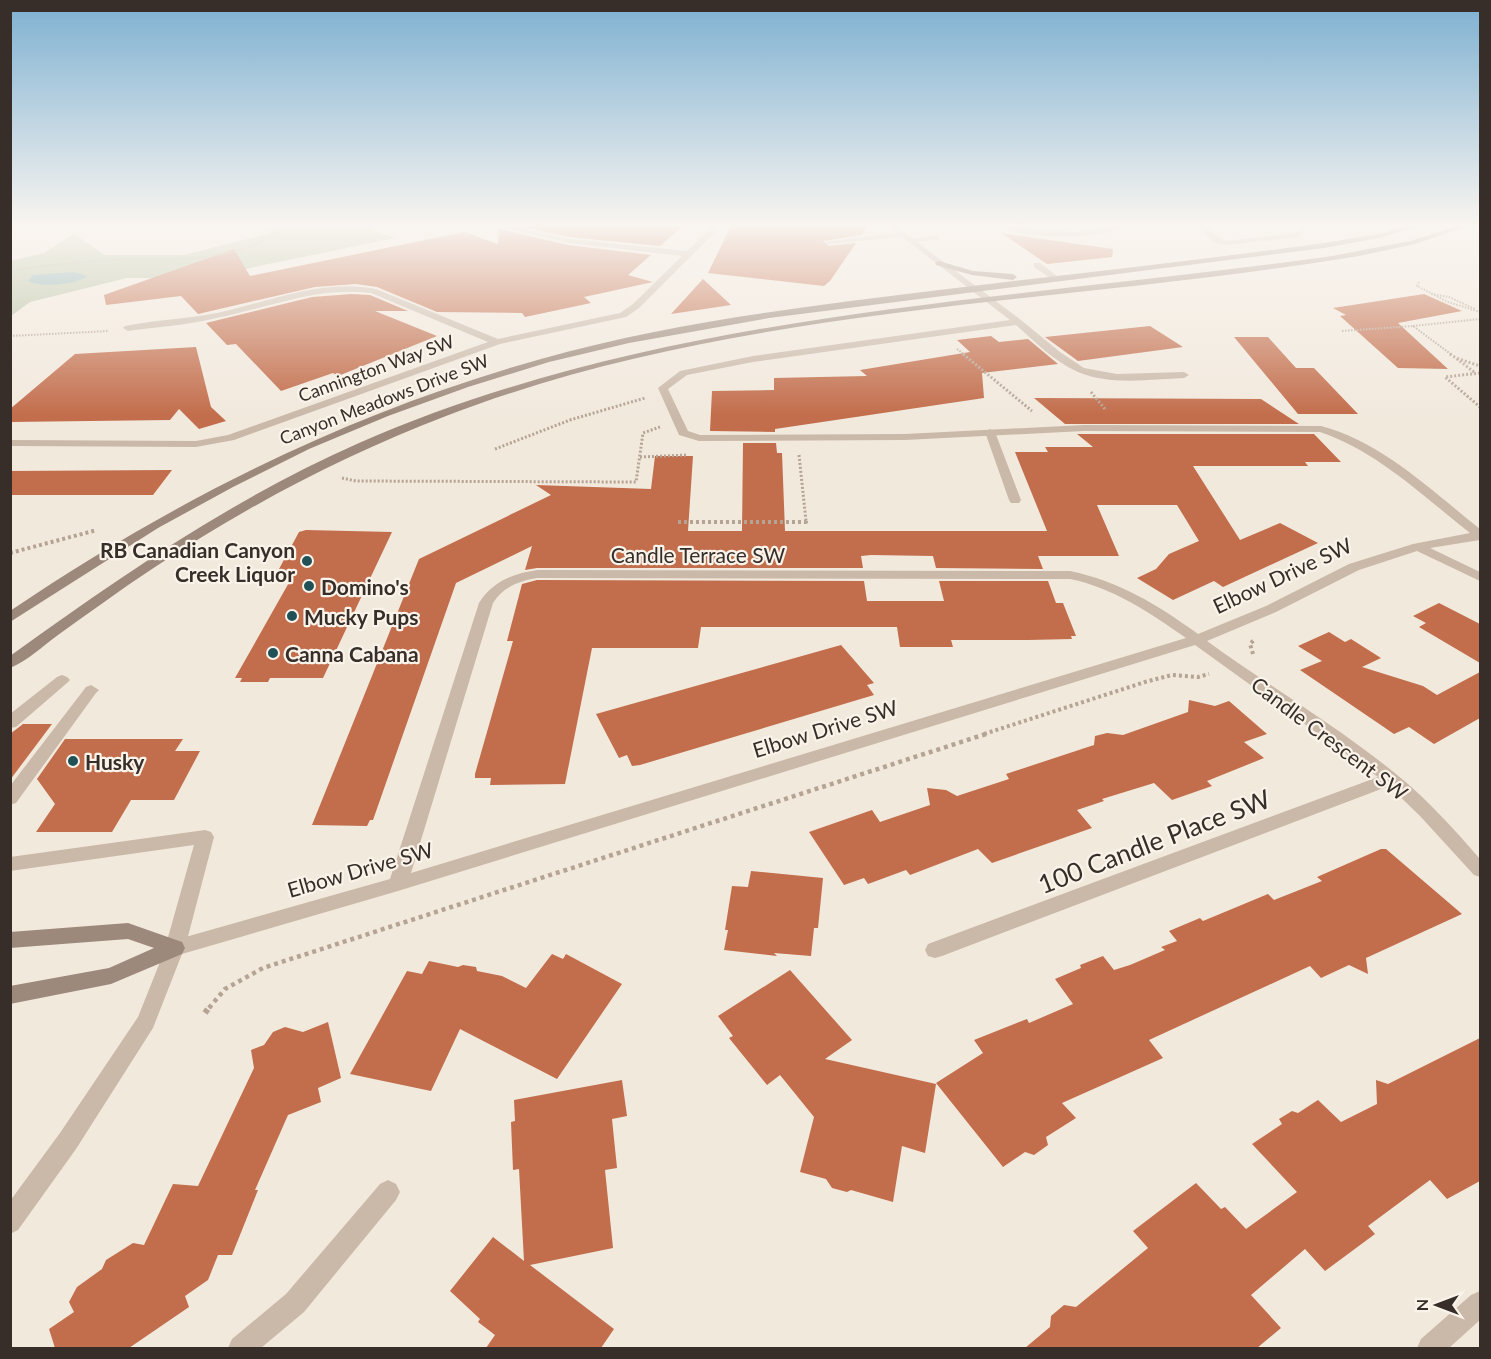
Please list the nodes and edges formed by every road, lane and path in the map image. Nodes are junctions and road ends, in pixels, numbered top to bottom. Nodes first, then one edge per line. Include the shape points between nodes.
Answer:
1 (340, 289) edge
2 (365, 289) edge
3 (651, 289) edge
4 (970, 289) edge
5 (973, 289) edge
6 (1073, 289) edge
7 (1423, 289) edge
8 (1431, 294) junction
9 (988, 300) junction
10 (1457, 306) junction
11 (1479, 311) edge
12 (1469, 319) junction
13 (1480, 319) edge
14 (1018, 322) junction
15 (1413, 326) junction
16 (128, 328) joint
17 (1342, 330) dead end
18 (10, 336) edge
19 (497, 342) junction
20 (952, 345) dead end
21 (1456, 358) junction
22 (1480, 366) edge
23 (1474, 373) junction
24 (1480, 373) edge
25 (1184, 375) dead end
26 (1090, 392) dead end
27 (651, 399) dead end
28 (1480, 407) edge
29 (1107, 413) dead end
30 (1037, 416) dead end
31 (658, 417) dead end
32 (990, 432) junction
33 (10, 443) edge
34 (495, 448) dead end
35 (694, 455) dead end
36 (789, 455) dead end
37 (640, 457) junction
38 (334, 477) dead end
39 (1015, 500) dead end
40 (678, 522) dead end
41 (97, 530) dead end
42 (1480, 535) edge
43 (1418, 547) junction
44 (10, 553) edge
45 (1480, 577) edge
46 (10, 618) edge
47 (1260, 633) dead end
48 (1196, 640) junction
49 (10, 663) edge
50 (1232, 666) junction
51 (62, 680) dead end
52 (91, 690) dead end
53 (10, 723) edge
54 (1391, 779) junction
55 (10, 799) edge
56 (10, 864) edge
57 (1480, 870) edge
58 (398, 884) junction
59 (10, 940) edge
60 (175, 948) junction
61 (935, 950) dead end
62 (10, 995) edge
63 (205, 1013) dead end
64 (388, 1192) dead end
65 (10, 1222) edge
66 (1480, 1304) edge
67 (241, 1348) edge
68 (1430, 1348) edge

1 - 16 street via 206,317
2 - 19 street
3 - 19 street, Cannington Way SW via 626,314
4 - 46 main road, Canyon Meadows Drive SW via 784,312 629,340 506,371 436,394 289,454 208,494 138,533
5 - 9 street
6 - 9 main road, Canyon Meadows Drive SW
7 - 8 path
8 - 10 path
8 - 11 path via 1449,297
9 - 14 street
9 - 49 main road, Canyon Meadows Drive SW via 783,326 681,345 570,372 429,419 284,484 205,529 109,590
10 - 11 path
10 - 12 path via 1472,315
12 - 13 path
12 - 15 path
14 - 25 street via 1060,358 1083,371 1101,376
14 - 32 street via 753,358 684,373 663,388 680,430 699,438 905,437
15 - 17 path
15 - 21 path
16 - 18 path
19 - 33 street, Cannington Way SW via 222,440 196,444
20 - 30 path
21 - 22 path
21 - 23 path
23 - 24 path
23 - 28 path via 1445,377
26 - 29 path
27 - 34 path via 640,398
31 - 37 path via 662,426 643,433
32 - 39 street
32 - 42 street via 1084,428 1329,430 1361,445
35 - 37 path
36 - 40 path via 801,455 806,522
37 - 38 path via 636,482 356,481
41 - 44 path
42 - 43 street, Elbow Drive SW
43 - 45 street
43 - 48 street, Elbow Drive SW via 1354,567 1271,609
47 - 50 path via 1250,644 1255,658
48 - 50 street, Candle Crescent SW
48 - 58 street, Elbow Drive SW
48 - 58 street, Candle Terrace SW via 1121,590 1070,575 526,576 505,583 486,603
50 - 54 street, Candle Crescent SW
50 - 63 path via 1198,677 1172,675 1145,682 263,968 225,989
51 - 53 street
52 - 55 street
54 - 57 street, Candle Crescent SW
54 - 61 street, 100 Candle Place SW
56 - 60 street via 205,837
58 - 60 street, Elbow Drive SW
59 - 60 main road via 128,931
60 - 62 main road, Elbow Drive SW via 111,976
60 - 65 street via 146,1022
64 - 67 street via 295,1303
66 - 68 street

